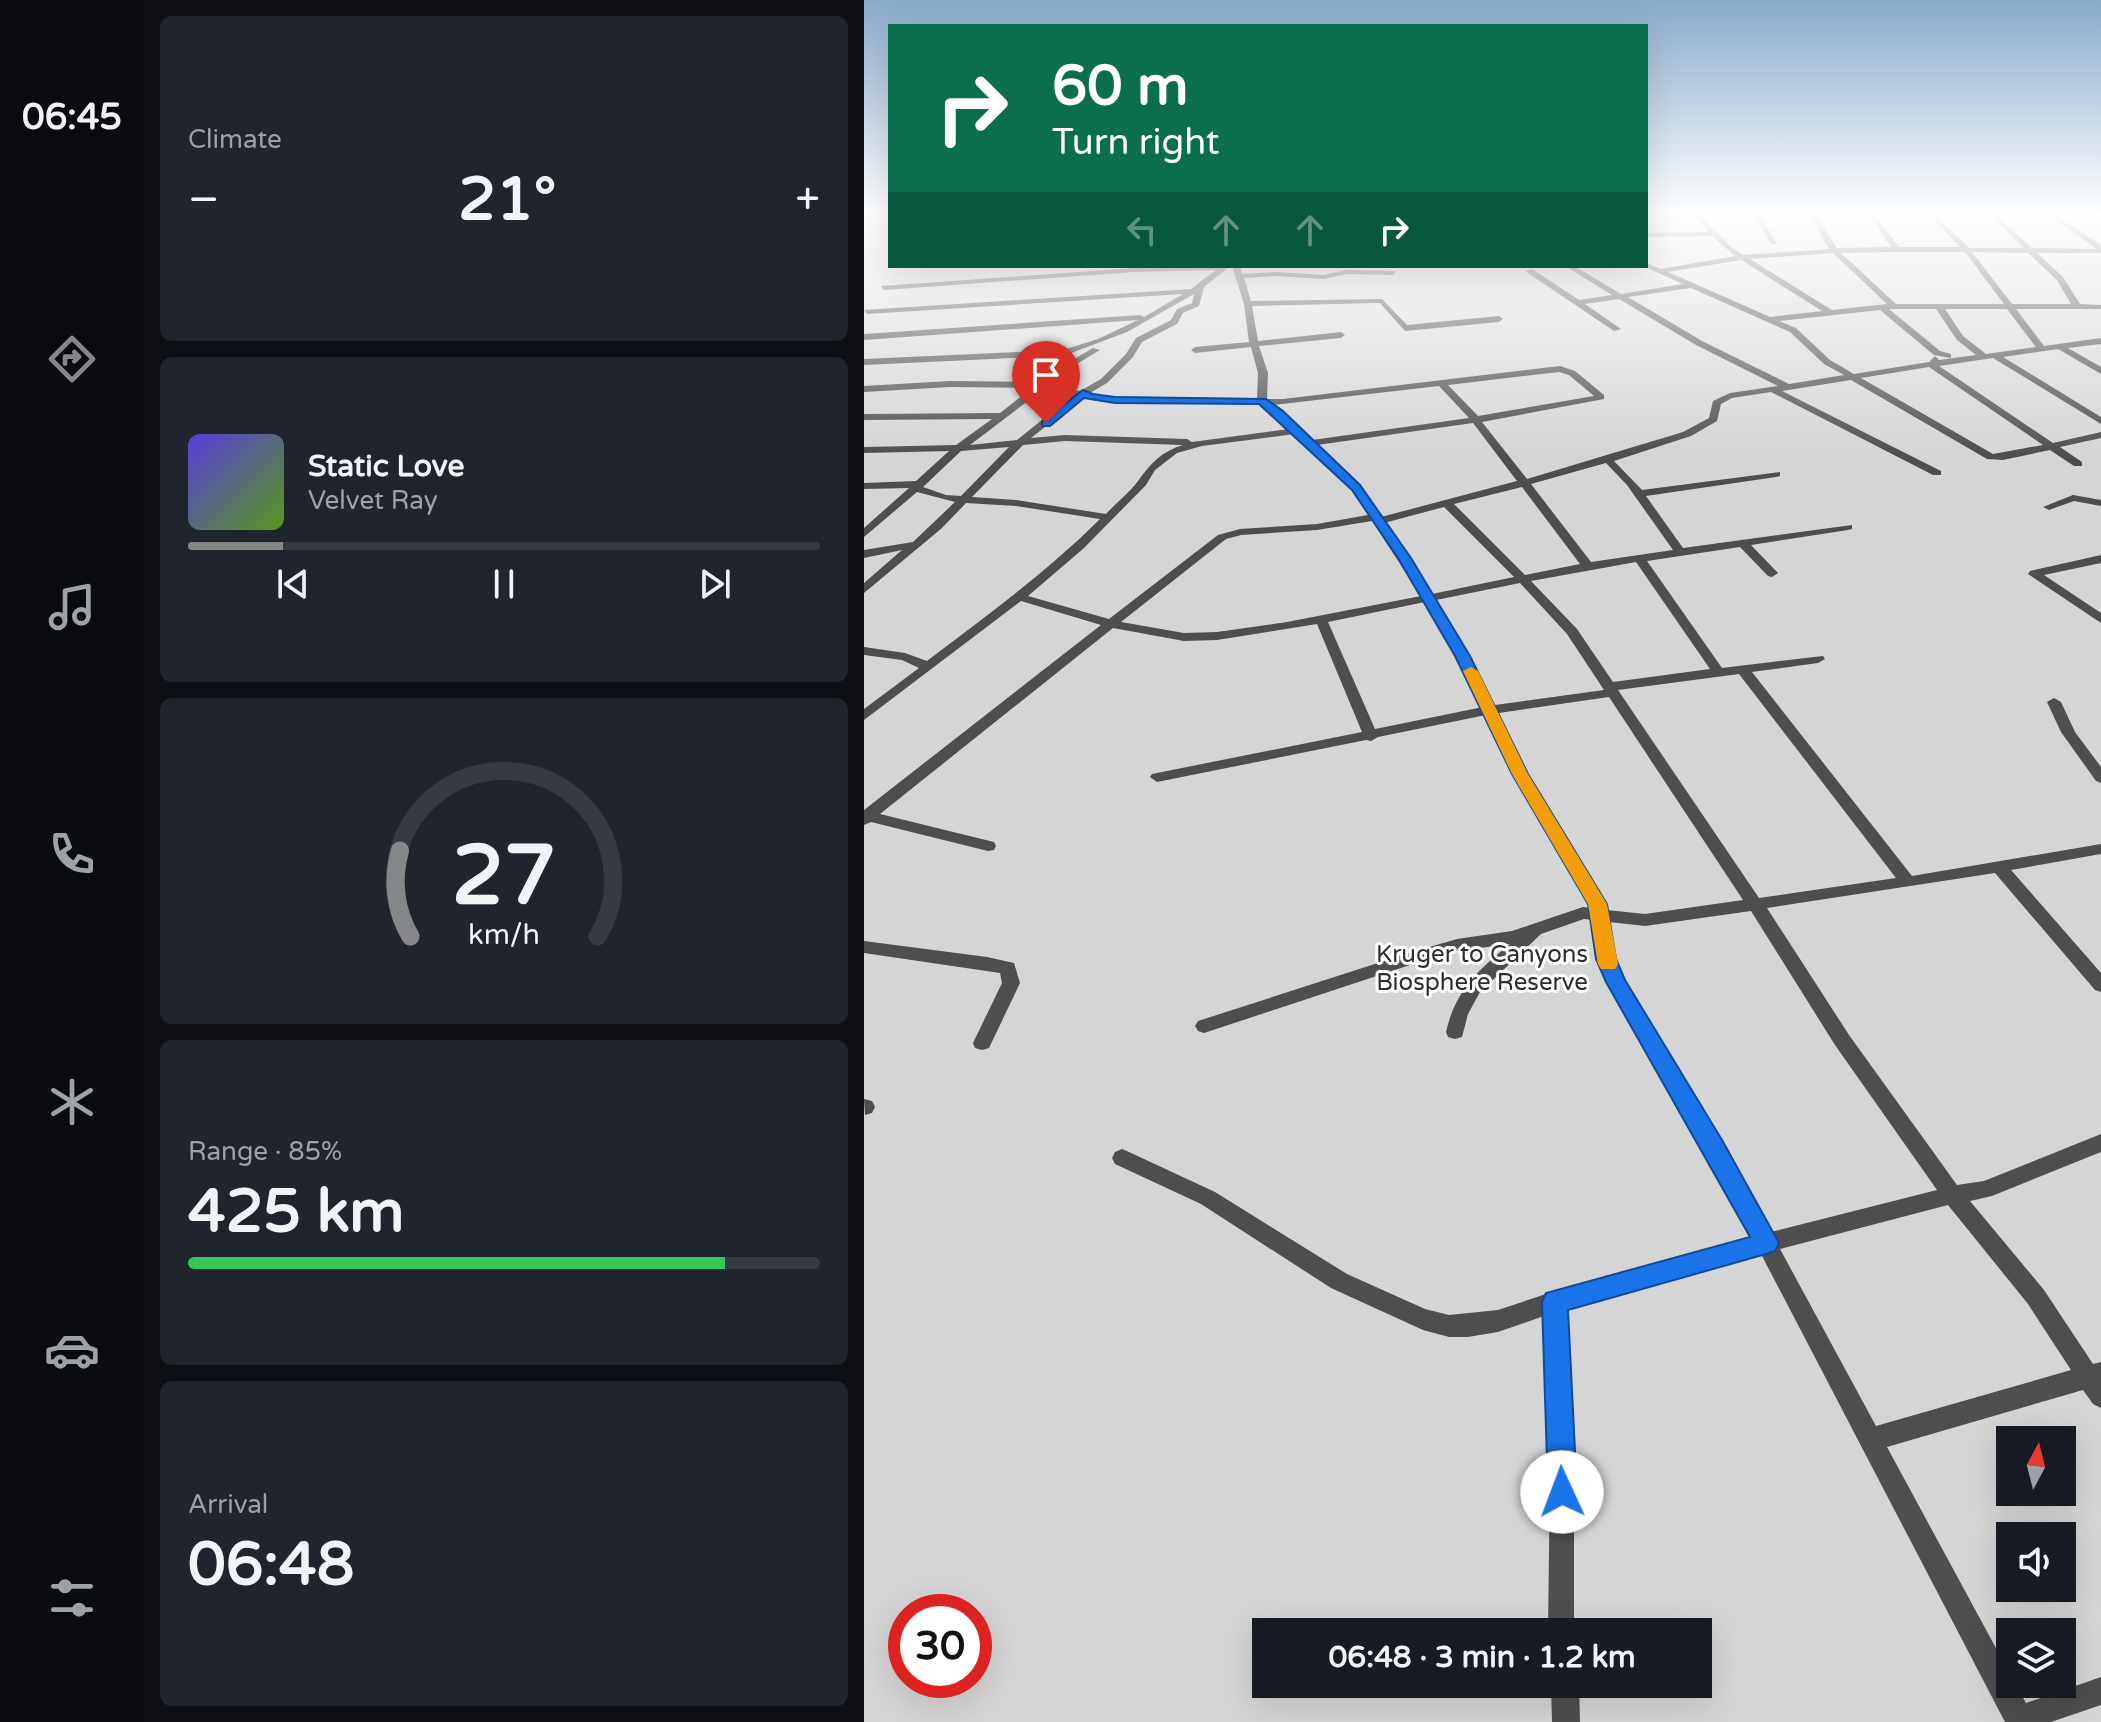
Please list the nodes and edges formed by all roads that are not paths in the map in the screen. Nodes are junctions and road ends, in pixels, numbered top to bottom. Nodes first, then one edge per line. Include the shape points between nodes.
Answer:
1 (1119, 294) edge
2 (1186, 294) edge
3 (1196, 294) edge
4 (1244, 294) edge
5 (1563, 294) edge
6 (1613, 294) edge
7 (1628, 294) edge
8 (1715, 294) edge
9 (1801, 294) edge
10 (1882, 294) edge
11 (1999, 294) edge
12 (2069, 294) edge
13 (1616, 296) junction
14 (1576, 303) junction
15 (1248, 304) junction
16 (1938, 305) junction
17 (1894, 306) junction
18 (2007, 306) junction
19 (1882, 307) junction
20 (2077, 307) junction
21 (2101, 307) edge
22 (867, 312) dead end
23 (1831, 313) junction
24 (1146, 317) junction
25 (1499, 319) dead end
26 (1772, 319) junction
27 (1617, 329) dead end
28 (1341, 335) dead end
29 (864, 337) edge
30 (1110, 339) junction
31 (2101, 341) edge
32 (1254, 344) junction
33 (2060, 347) junction
34 (2042, 349) junction
35 (1195, 350) dead end
36 (1063, 353) junction
37 (1937, 353) junction
38 (1989, 356) junction
39 (1965, 359) junction
40 (864, 362) edge
41 (1932, 365) junction
42 (2101, 371) edge
43 (1852, 377) junction
44 (1041, 383) junction
45 (1441, 383) junction
46 (1790, 388) junction
47 (864, 389) edge
48 (1773, 390) junction
49 (1083, 393) junction
50 (1262, 401) junction
51 (1002, 416) junction
52 (864, 417) edge
53 (1475, 419) junction
54 (2101, 421) edge
55 (2101, 435) edge
56 (1304, 437) junction
57 (1022, 443) junction
58 (1201, 443) junction
59 (2050, 446) junction
60 (959, 448) junction
61 (864, 450) edge
62 (1607, 459) junction
63 (2078, 464) dead end
64 (1937, 473) dead end
65 (1776, 474) dead end
66 (1523, 482) junction
67 (864, 486) edge
68 (918, 486) junction
69 (1637, 494) junction
70 (965, 499) junction
71 (2101, 503) edge
72 (1448, 505) junction
73 (2049, 507) dead end
74 (1106, 517) junction
75 (1376, 519) junction
76 (1848, 527) dead end
77 (864, 534) edge
78 (915, 544) junction
79 (1744, 544) junction
80 (1681, 553) junction
81 (864, 554) edge
82 (1640, 559) junction
83 (2101, 559) edge
84 (893, 564) junction
85 (1588, 566) junction
86 (864, 573) edge
87 (1772, 573) dead end
88 (1523, 581) junction
89 (864, 589) edge
90 (1019, 597) junction
91 (1429, 599) junction
92 (1321, 619) junction
93 (2101, 619) edge
94 (1111, 624) junction
95 (864, 651) edge
96 (1818, 659) dead end
97 (926, 666) junction
98 (1744, 671) junction
99 (1719, 673) junction
100 (1610, 690) junction
101 (2054, 702) dead end
102 (1491, 710) junction
103 (864, 716) edge
104 (1371, 737) junction
105 (1157, 777) dead end
106 (2101, 778) edge
107 (866, 817) edge
108 (988, 846) dead end
109 (2101, 849) edge
110 (1999, 867) junction
111 (1908, 882) junction
112 (1756, 904) junction
113 (1601, 915) junction
114 (1537, 929) junction
115 (864, 947) edge
116 (2101, 985) edge
117 (1204, 1026) dead end
118 (1455, 1032) dead end
119 (982, 1043) dead end
120 (2101, 1143) edge
121 (1122, 1158) dead end
122 (1952, 1195) junction
123 (1766, 1243) junction
124 (1555, 1302) junction
125 (2097, 1382) edge
126 (1870, 1440) junction
127 (1561, 1618) edge
128 (2101, 1691) edge
129 (1565, 1698) edge
130 (1566, 1722) edge

1 - 22 street
2 - 24 street
3 - 49 street via 1196,304 1139,340 1104,381
4 - 15 street
5 - 14 street
6 - 13 street
7 - 13 street
8 - 26 street
9 - 23 street
10 - 17 street
11 - 18 street
12 - 20 street
13 - 14 street
13 - 46 street
14 - 27 street
15 - 25 street via 1382,301 1405,328
15 - 32 street
16 - 17 street
16 - 18 street
16 - 38 street via 1960,338
17 - 19 street
18 - 20 street
18 - 34 street
19 - 23 street
19 - 37 street
20 - 21 street
23 - 26 street
24 - 29 street
24 - 30 street
26 - 43 street
28 - 32 street
30 - 36 street
30 - 44 street
31 - 33 street
32 - 35 street
32 - 50 street via 1263,373
33 - 34 street
33 - 42 street
34 - 38 street
36 - 40 street
36 - 44 street
37 - 39 street
37 - 41 street
38 - 39 street
38 - 54 street
39 - 41 street
41 - 43 street
41 - 59 street
43 - 46 street
43 - 59 street via 1991,457
44 - 47 street
44 - 49 street
44 - 51 street
45 - 50 street
45 - 53 street
45 - 53 street via 1564,369 1601,397
46 - 48 street
48 - 62 street via 1723,398 1716,403 1711,422
48 - 64 street
49 - 50 street via 1115,400
49 - 57 street
50 - 56 street
51 - 52 street
51 - 60 street
53 - 56 street
53 - 66 street
55 - 59 street
56 - 58 street
56 - 75 street via 1356,488
57 - 58 street via 1074,438
57 - 60 street
57 - 70 street
58 - 74 street via 1168,455
59 - 63 street
60 - 61 street
60 - 68 street
62 - 66 street
62 - 69 street
65 - 69 street
66 - 72 street
66 - 85 street
67 - 68 street
68 - 70 street via 945,498
68 - 77 street
69 - 80 street
70 - 74 street
70 - 78 street
71 - 73 street via 2073,498
72 - 75 street
72 - 88 street
74 - 90 street
75 - 91 street
75 - 94 street via 1222,537
76 - 79 street
78 - 81 street
78 - 84 street
79 - 80 street
79 - 87 street
80 - 82 street
82 - 85 street
82 - 99 street
83 - 93 street via 2034,574
84 - 86 street
84 - 89 street
85 - 88 street
88 - 91 street
88 - 100 street via 1559,616
90 - 94 street
90 - 97 street
91 - 92 street
91 - 102 street
92 - 94 street via 1198,637
92 - 104 street
94 - 107 street
95 - 97 street
96 - 98 street
97 - 103 street
98 - 99 street
98 - 111 street
99 - 100 street
100 - 102 street
100 - 112 street
101 - 106 street via 2075,744
102 - 104 street
102 - 113 street via 1520,774
104 - 105 street
107 - 108 street
109 - 110 street
110 - 111 street
110 - 116 street
111 - 112 street
112 - 113 street via 1645,920
112 - 122 street via 1842,1040
113 - 114 street via 1576,914
113 - 123 street via 1606,959 1616,982
114 - 117 street via 1412,958
114 - 118 street via 1472,987 1458,1012
115 - 119 street via 1008,968 1011,983
120 - 122 street via 1985,1190
121 - 124 street via 1208,1198 1339,1281 1423,1319 1468,1326
122 - 123 street
122 - 125 street
123 - 124 street
123 - 126 street
124 - 127 street
125 - 126 street
126 - 128 street via 2019,1719
129 - 130 street

